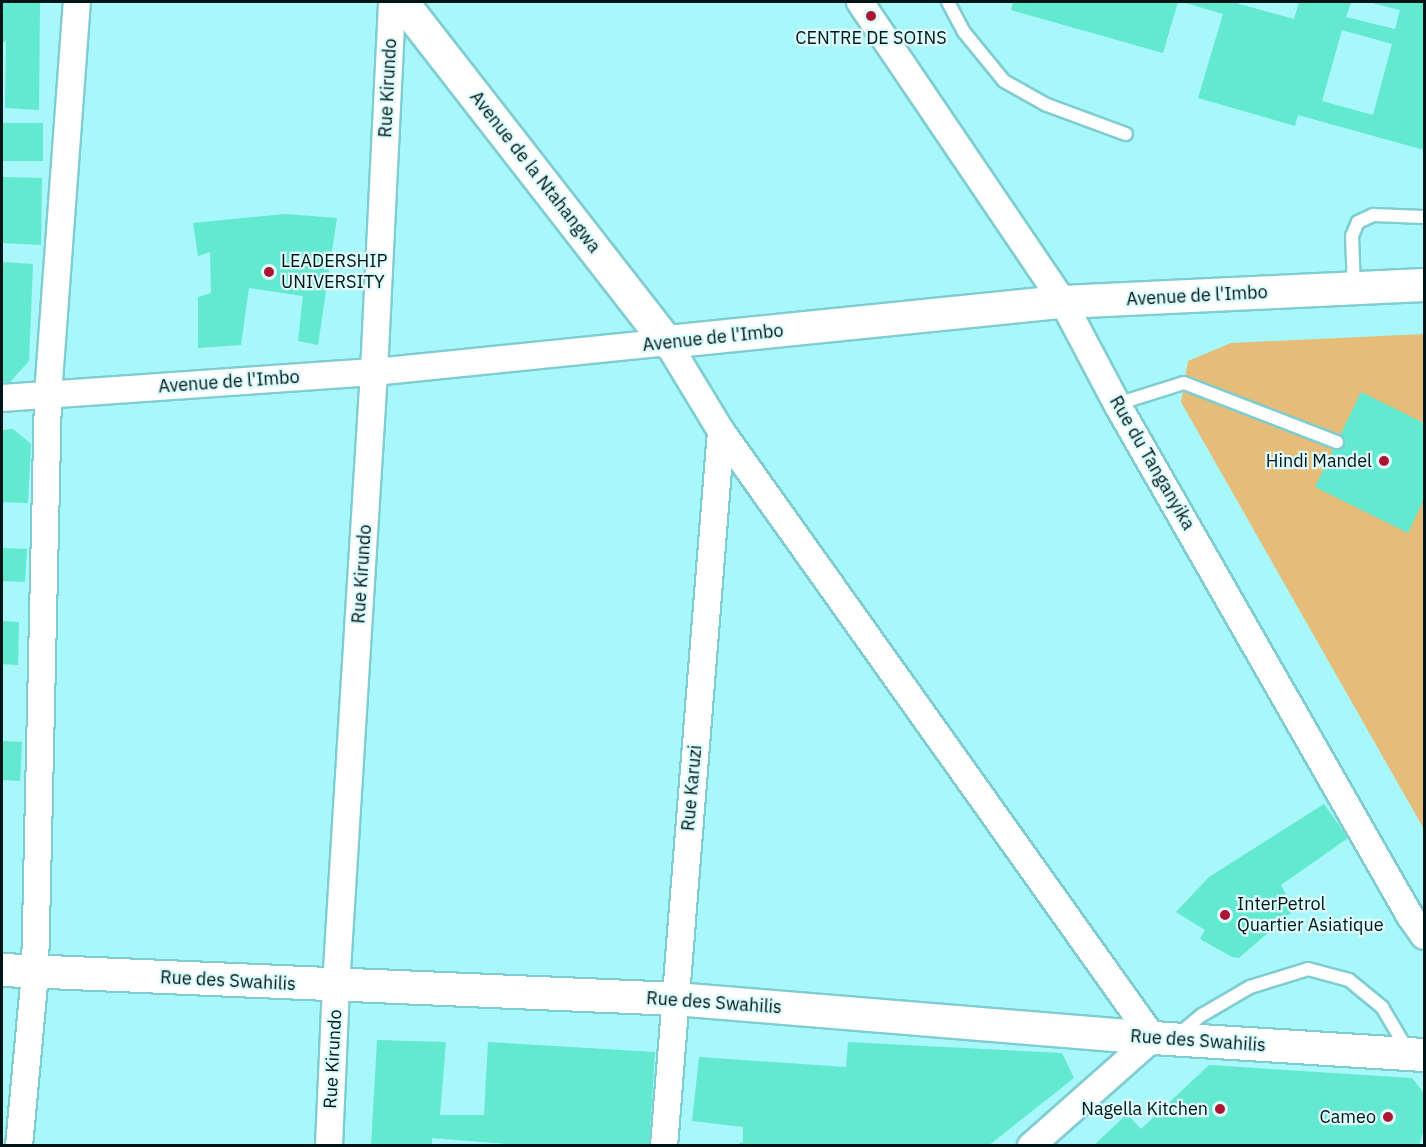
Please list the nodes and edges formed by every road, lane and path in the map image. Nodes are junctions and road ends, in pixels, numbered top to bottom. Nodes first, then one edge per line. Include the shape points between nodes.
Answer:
1 (77, 2) edge
2 (392, 2) edge
3 (402, 2) edge
4 (860, 2) edge
5 (948, 2) edge
6 (1126, 134) dead end
7 (1425, 217) edge
8 (1425, 285) edge
9 (1354, 289) junction
10 (1063, 302) junction
11 (668, 342) junction
12 (374, 372) junction
13 (48, 395) junction
14 (2, 398) edge
15 (1117, 404) junction
16 (721, 431) junction
17 (1337, 442) dead end
18 (1425, 936) edge
19 (2, 970) edge
20 (35, 972) junction
21 (336, 986) junction
22 (676, 999) junction
23 (1163, 1039) junction
24 (1418, 1055) edge
25 (19, 1146) edge
26 (329, 1146) edge
27 (664, 1146) edge
28 (1030, 1146) edge

1 - 13 street
2 - 12 street, Rue Kirundo
3 - 11 street, Avenue de la Ntahangwa
4 - 10 street, Rue du Tanganyika
5 - 6 lane via 964,32 1004,81 1047,105
7 - 9 lane via 1373,215 1358,222 1352,236
8 - 9 street, Avenue de l'Imbo
9 - 10 street, Avenue de l'Imbo
10 - 11 street, Avenue de l'Imbo
10 - 15 street, Rue du Tanganyika
11 - 12 street, Avenue de l'Imbo
11 - 16 street
12 - 13 street, Avenue de l'Imbo
12 - 21 street, Rue Kirundo
13 - 14 street, Avenue de l'Imbo
13 - 20 street
15 - 17 lane via 1184,383
15 - 18 street, Rue du Tanganyika
16 - 22 street, Rue Karuzi
16 - 23 street
19 - 20 street, Rue des Swahilis
20 - 21 street, Rue des Swahilis
20 - 25 street
21 - 22 street, Rue des Swahilis
21 - 26 street, Rue Kirundo
22 - 23 street, Rue des Swahilis
22 - 27 street, Rue Karuzi
23 - 24 street, Rue des Swahilis
23 - 24 lane via 1250,987 1308,969 1349,980 1382,1007
23 - 28 street

